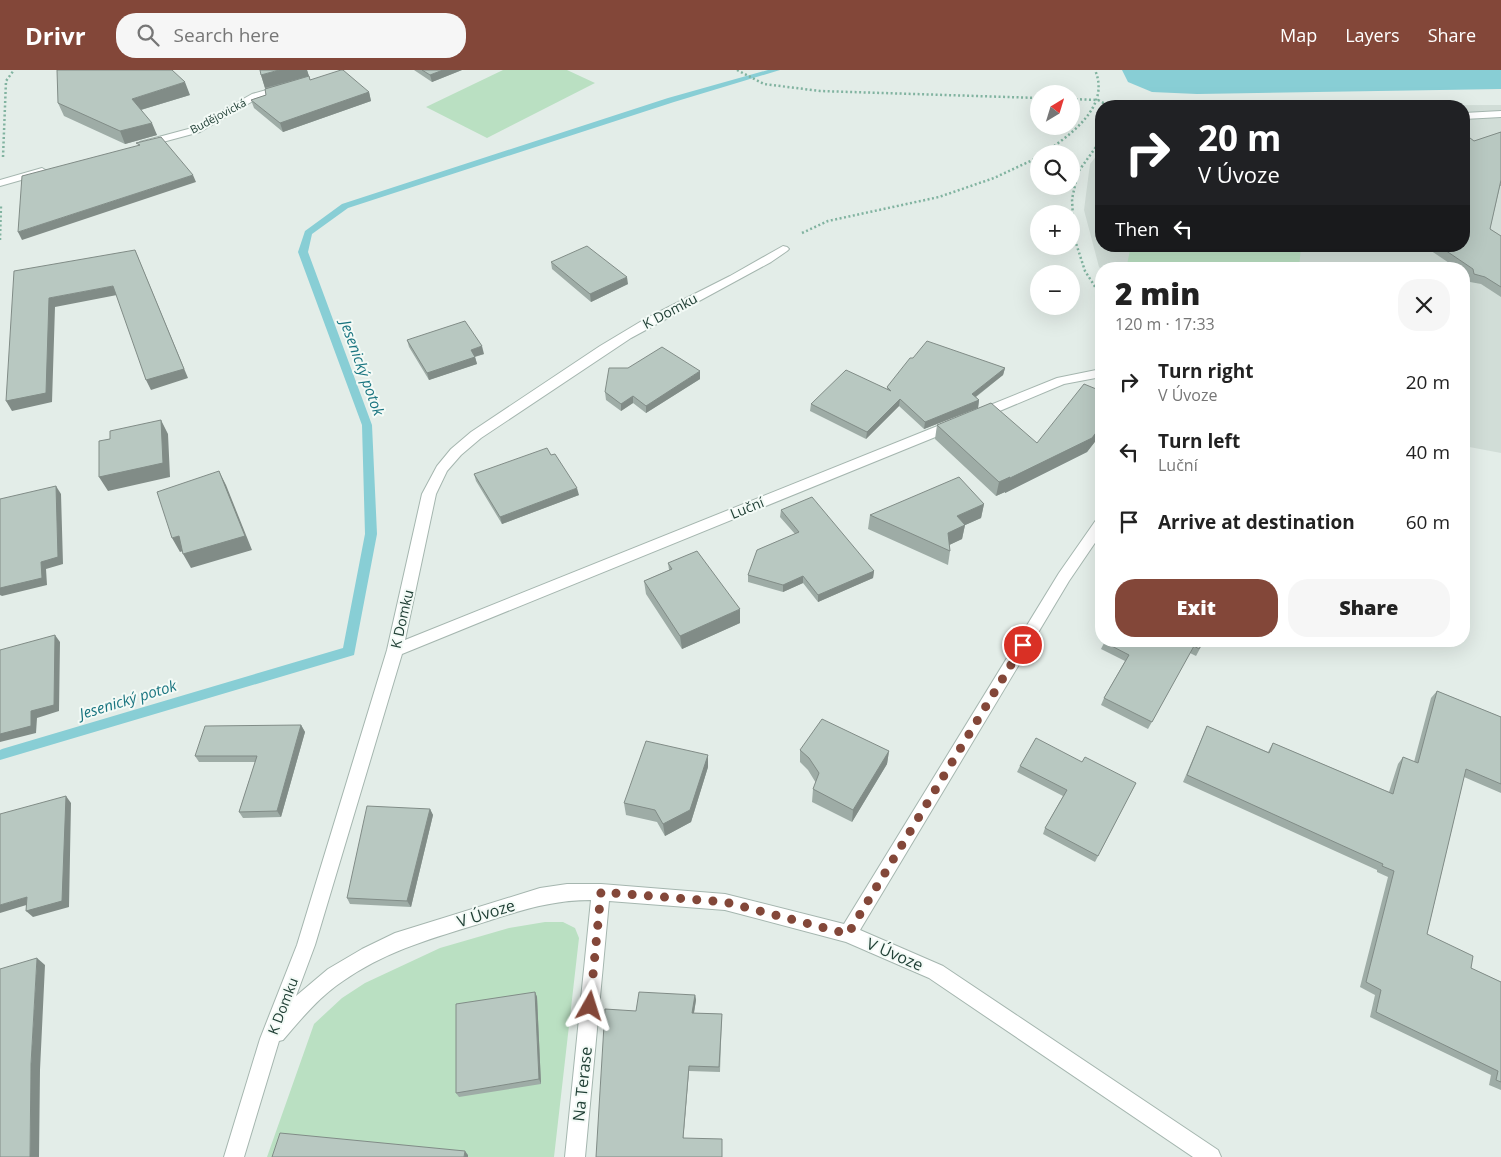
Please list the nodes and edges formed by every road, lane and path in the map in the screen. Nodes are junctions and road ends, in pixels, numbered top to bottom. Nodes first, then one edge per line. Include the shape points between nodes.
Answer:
1 (14, 70) edge
2 (737, 70) edge
3 (1095, 70) edge
4 (292, 86) edge
5 (1030, 98) edge
6 (1080, 99) edge
7 (1098, 100) joint
8 (1095, 104) edge
9 (1501, 114) edge
10 (1470, 116) edge
11 (1055, 145) edge
12 (130, 148) edge
13 (1095, 148) edge
14 (1030, 161) edge
15 (55, 168) edge
16 (1, 182) edge
17 (0, 240) edge
18 (783, 250) joint
19 (1095, 287) edge
20 (1095, 374) edge
21 (1095, 533) edge
22 (395, 650) junction
23 (601, 892) junction
24 (848, 934) junction
25 (270, 1040) junction
26 (234, 1157) edge
27 (575, 1157) edge
28 (1211, 1157) edge

1 - 16 path via 6,80
2 - 5 path via 764,84 820,91
3 - 7 path via 1100,84
4 - 12 street, Budějovická via 255,96 196,130
6 - 7 path
8 - 11 path via 1080,124
9 - 10 street
13 - 19 path via 1078,172 1072,199 1074,237 1085,271
14 - 18 path via 939,197 828,221 800,234
15 - 16 street
16 - 17 path
18 - 22 street, K Domku via 619,340 476,435 456,452 442,469 429,494
20 - 22 street, Luční via 1062,381
21 - 24 street via 1064,577
22 - 25 street, K Domku via 306,945
23 - 24 street, V Úvoze via 725,902
23 - 25 street, V Úvoze via 540,896 402,939 335,975 305,1000
23 - 27 street, Na Terase
24 - 28 street, V Úvoze via 936,972
25 - 26 street, K Domku

